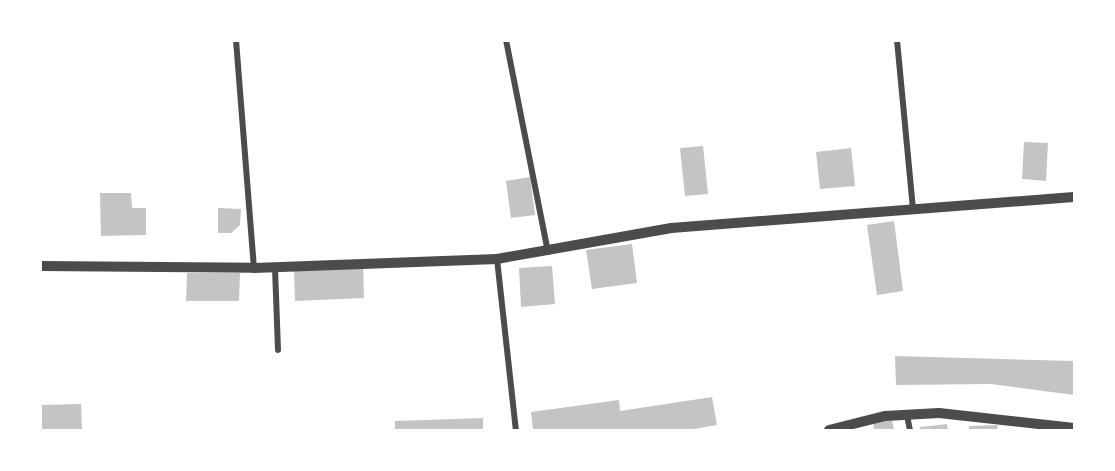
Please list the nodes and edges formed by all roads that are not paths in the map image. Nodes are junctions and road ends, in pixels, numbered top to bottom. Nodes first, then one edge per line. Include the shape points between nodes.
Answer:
1 (236, 40) edge
2 (506, 40) edge
3 (897, 40) edge
4 (1074, 197) edge
5 (913, 210) junction
6 (549, 252) junction
7 (497, 259) junction
8 (40, 266) edge
9 (254, 268) junction
10 (275, 268) junction
11 (278, 350) dead end
12 (907, 415) junction
13 (1074, 428) edge
14 (516, 430) edge
15 (829, 430) edge
16 (910, 430) edge

1 - 9 street
2 - 6 street
3 - 5 street
4 - 5 street
5 - 6 street via 671,228
6 - 7 street
7 - 10 street
7 - 14 street
8 - 9 street
9 - 10 street
10 - 11 street
12 - 13 street
12 - 15 street
12 - 16 street

